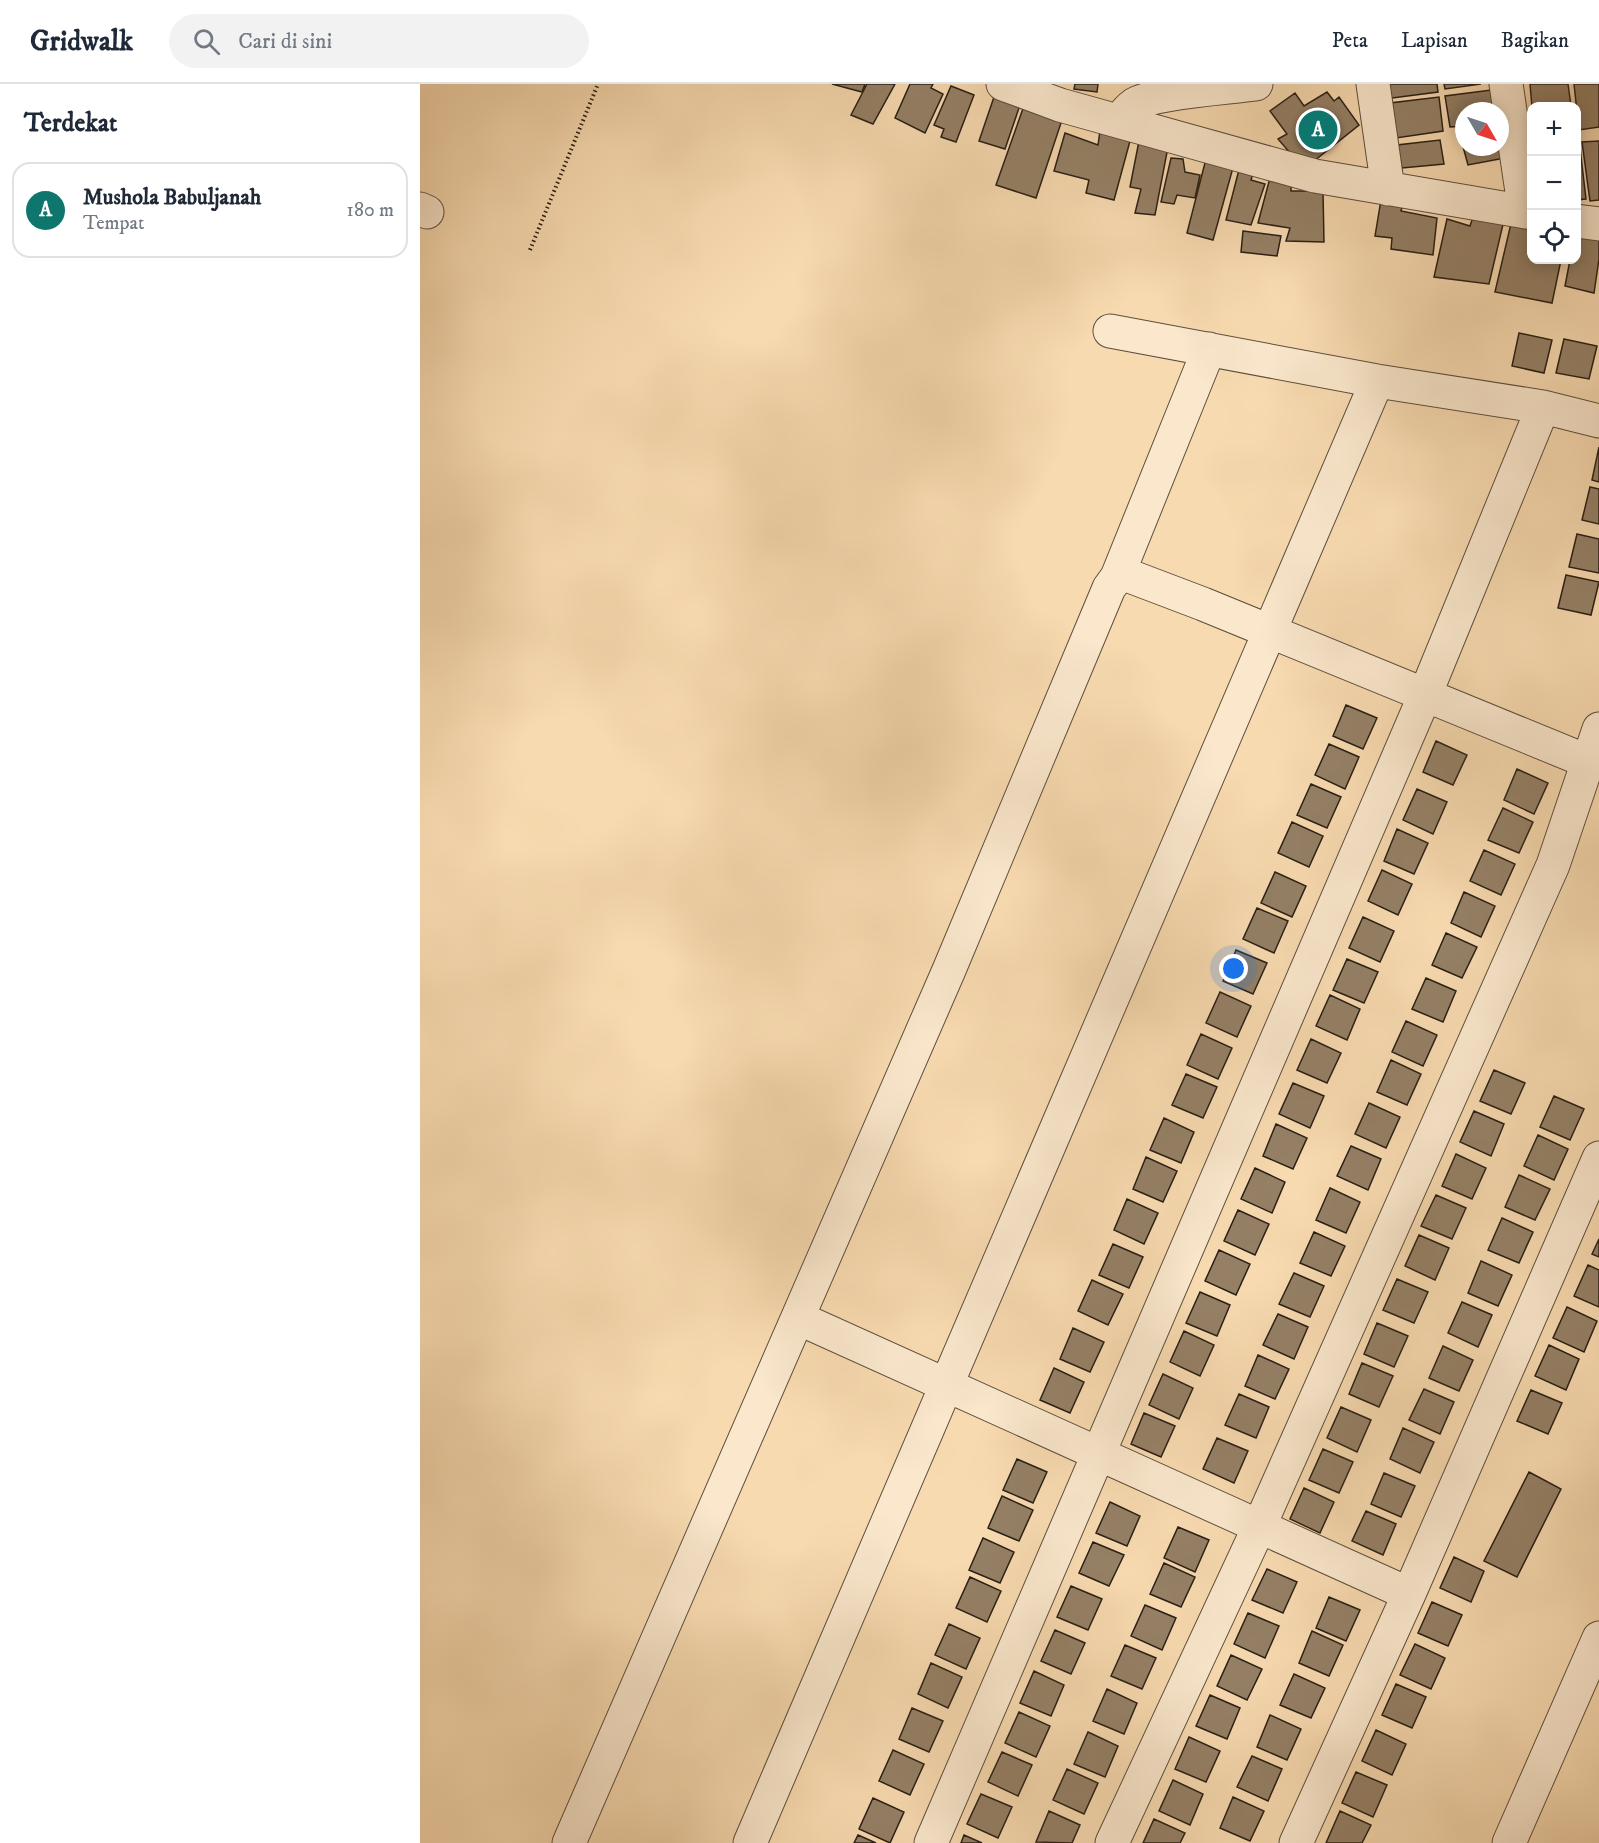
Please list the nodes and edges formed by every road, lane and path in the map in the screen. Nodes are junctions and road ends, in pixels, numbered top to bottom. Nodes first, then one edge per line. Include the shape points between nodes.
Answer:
1 (598, 84) edge
2 (1003, 84) edge
3 (1256, 84) edge
4 (1372, 84) edge
5 (1506, 84) edge
6 (1119, 121) junction
7 (1388, 189) junction
8 (1528, 210) edge
9 (1527, 212) edge
10 (1581, 221) edge
11 (1599, 224) edge
12 (530, 250) dead end
13 (1110, 331) dead end
14 (1209, 349) junction
15 (1377, 381) junction
16 (1543, 407) junction
17 (1599, 422) edge
18 (1117, 577) junction
19 (1270, 632) junction
20 (1425, 695) junction
21 (1599, 729) edge
22 (1589, 762) junction
23 (1599, 1158) edge
24 (798, 1318) junction
25 (948, 1385) junction
26 (1099, 1456) junction
27 (1259, 1527) junction
28 (1409, 1593) junction
29 (1599, 1638) edge
30 (569, 1843) edge
31 (750, 1843) edge
32 (931, 1843) edge
33 (1112, 1843) edge
34 (1296, 1843) edge
35 (1509, 1843) edge

1 - 12 path
2 - 6 street
3 - 6 street via 1155,98 1126,110
4 - 7 street
5 - 8 street
6 - 7 street via 1315,176
7 - 9 street
10 - 11 street
13 - 14 street
14 - 15 street
14 - 18 street
15 - 16 street
15 - 19 street
16 - 17 street
16 - 20 street
18 - 19 street via 1124,574
18 - 24 street
19 - 20 street
19 - 25 street
20 - 22 street
20 - 26 street
21 - 22 street
22 - 27 street via 1553,865
23 - 28 street
24 - 25 street
24 - 30 street
25 - 26 street
25 - 31 street
26 - 27 street
26 - 32 street
27 - 28 street
27 - 33 street
28 - 34 street
29 - 35 street

